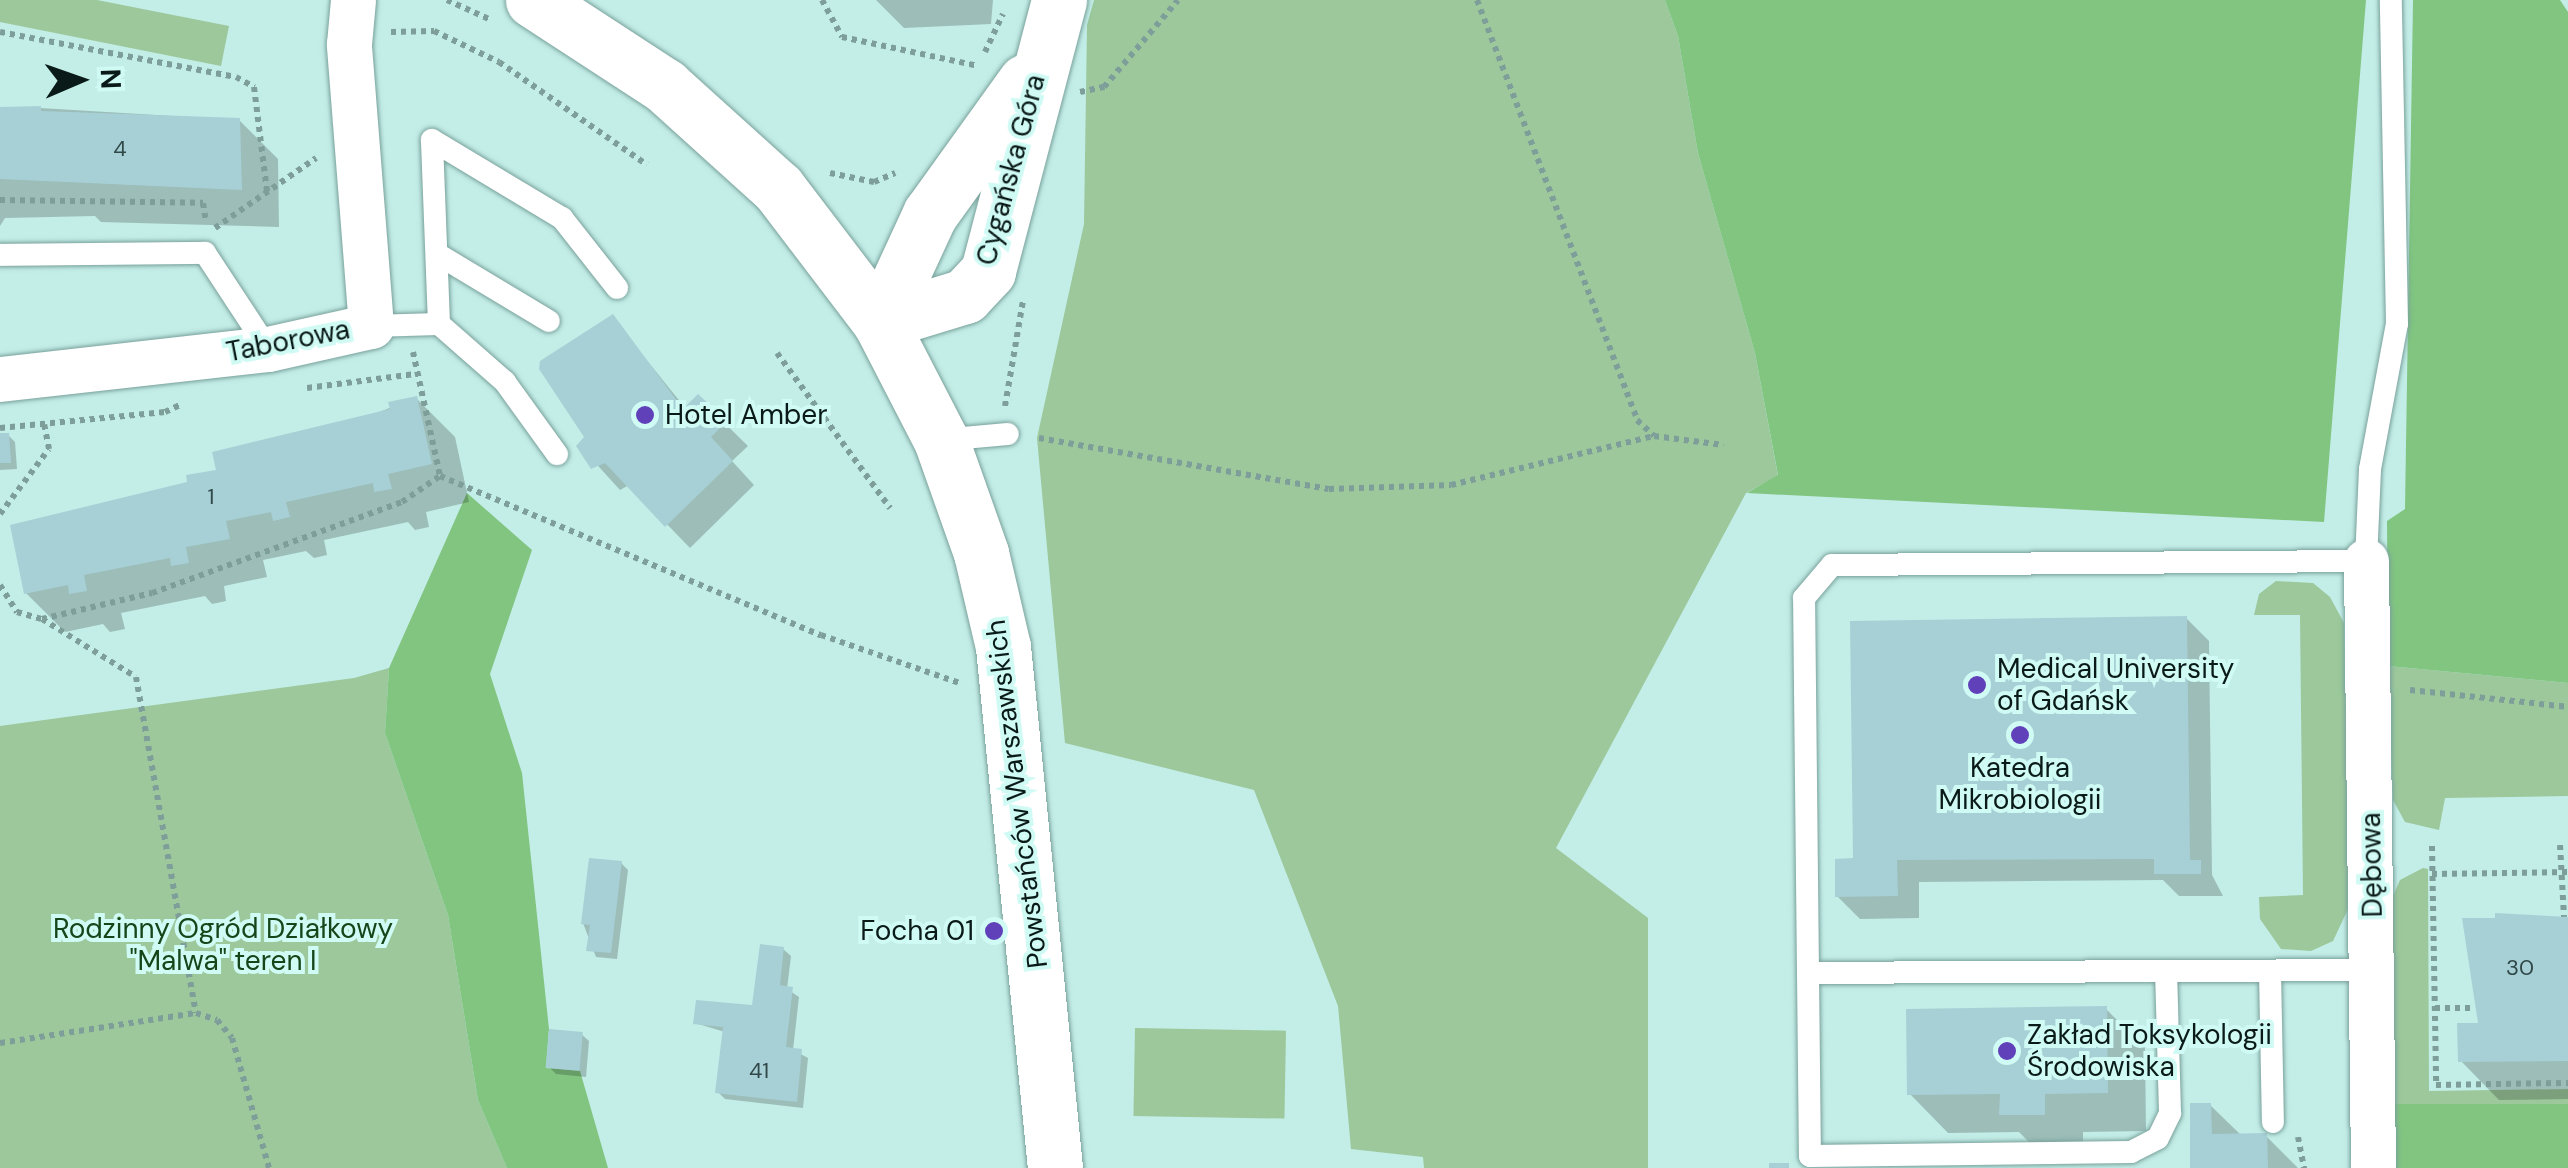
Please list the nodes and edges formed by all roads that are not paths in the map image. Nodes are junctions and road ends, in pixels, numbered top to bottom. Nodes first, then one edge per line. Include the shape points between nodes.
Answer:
1 (1059, 0) edge
2 (2391, 0) edge
3 (513, 10) edge
4 (362, 19) edge
5 (1041, 58) junction
6 (0, 255) edge
7 (439, 255) junction
8 (616, 288) dead end
9 (549, 321) dead end
10 (880, 322) junction
11 (439, 324) junction
12 (370, 326) junction
13 (268, 349) junction
14 (0, 379) edge
15 (1008, 434) dead end
16 (941, 440) junction
17 (557, 454) dead end
18 (2366, 562) junction
19 (2270, 970) junction
20 (2373, 970) junction
21 (2166, 971) junction
22 (1808, 973) junction
23 (2273, 1122) dead end
24 (1874, 1161) edge
25 (1810, 1162) edge
26 (1055, 1168) edge
27 (2373, 1168) edge

1 - 5 street, Cygańska Góra
2 - 18 lane via 2397,324 2370,469
3 - 10 street, Powstańców Warszawskich via 626,58 717,130 778,188
4 - 12 street, Taborowa via 349,44
5 - 10 street, Cygańska Góra via 930,214
5 - 10 street, Cygańska Góra via 988,270 965,296
6 - 13 lane via 206,243
7 - 8 lane via 432,140 562,218
7 - 9 lane
7 - 11 lane
10 - 16 street, Powstańców Warszawskich
11 - 12 lane
11 - 17 lane via 504,382
12 - 13 street, Taborowa
13 - 14 street, Taborowa
15 - 16 lane
16 - 26 street, Powstańców Warszawskich via 981,553 1003,647
18 - 20 street, Dębowa
18 - 22 lane via 1832,565 1804,598
19 - 20 lane
19 - 21 lane
19 - 23 lane
20 - 27 street, Dębowa
21 - 22 lane
21 - 24 lane via 2170,1114 2158,1138 2131,1152
22 - 25 lane
24 - 25 lane

